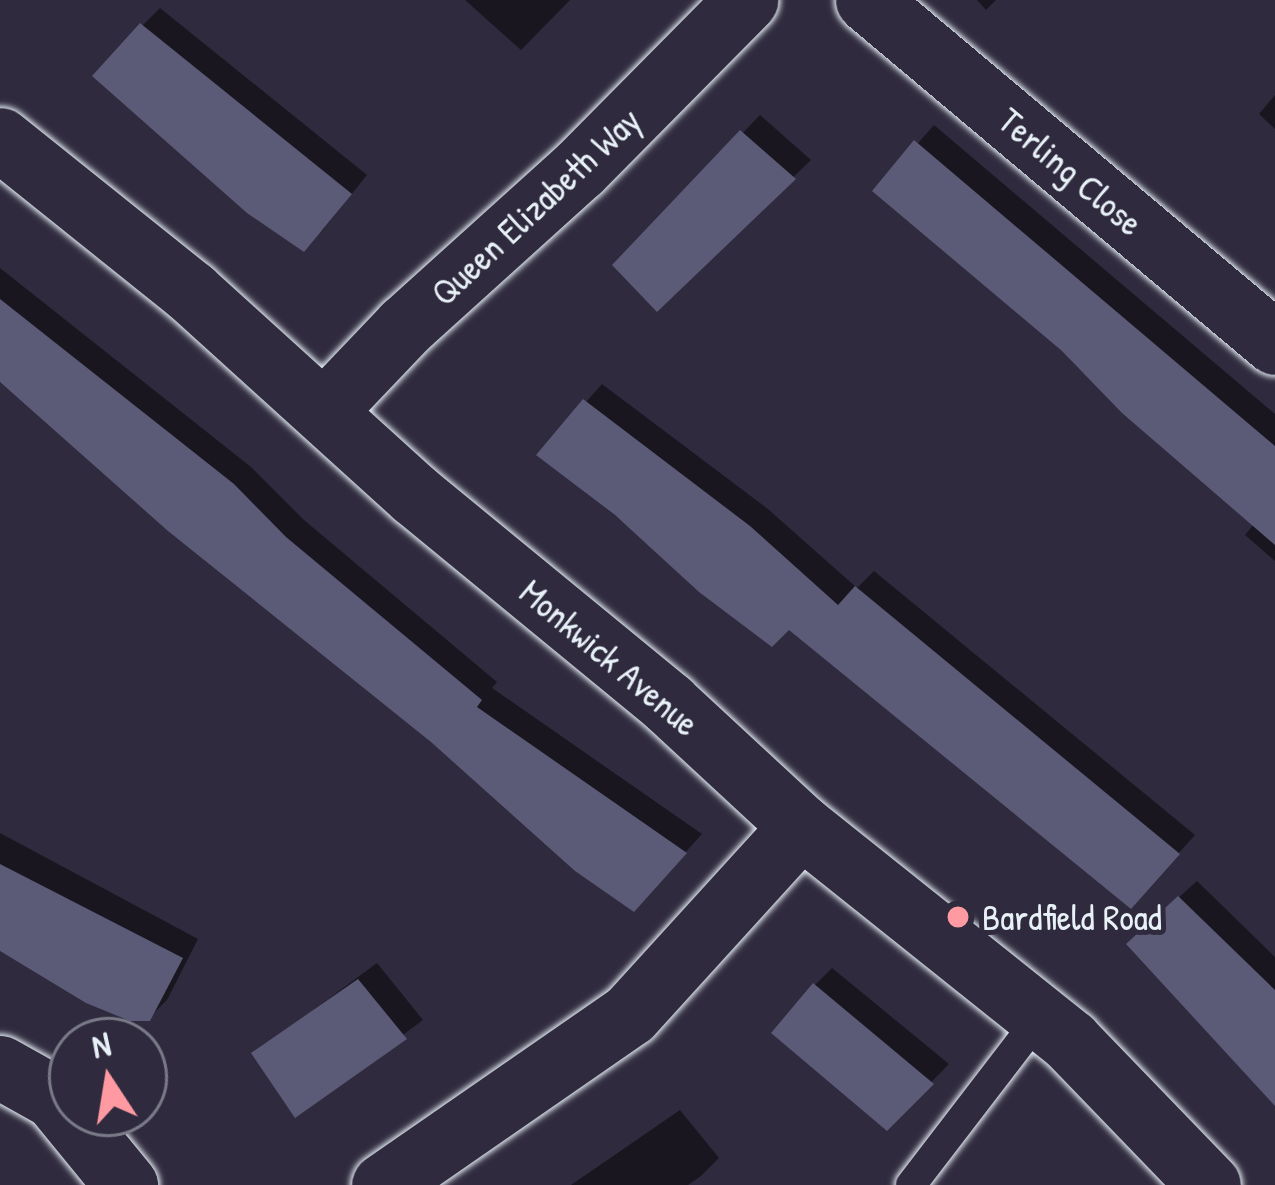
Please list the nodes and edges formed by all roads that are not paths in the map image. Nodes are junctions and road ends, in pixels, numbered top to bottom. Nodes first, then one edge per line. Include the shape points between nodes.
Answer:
1 (746, 0) edge
2 (867, 0) edge
3 (0, 140) edge
4 (1275, 343) edge
5 (324, 411) junction
6 (801, 826) junction
7 (1040, 1017) junction
8 (0, 1067) edge
9 (126, 1185) edge
10 (382, 1185) edge
11 (911, 1185) edge
12 (1209, 1185) edge

1 - 5 street, Queen Elizabeth Way
2 - 4 street, Terling Close
3 - 5 street, Monkwick Avenue
5 - 6 street, Monkwick Avenue
6 - 7 street, Monkwick Avenue
6 - 10 street via 630,1014
7 - 11 lane
7 - 12 street, Monkwick Avenue
8 - 9 street via 54,1097

